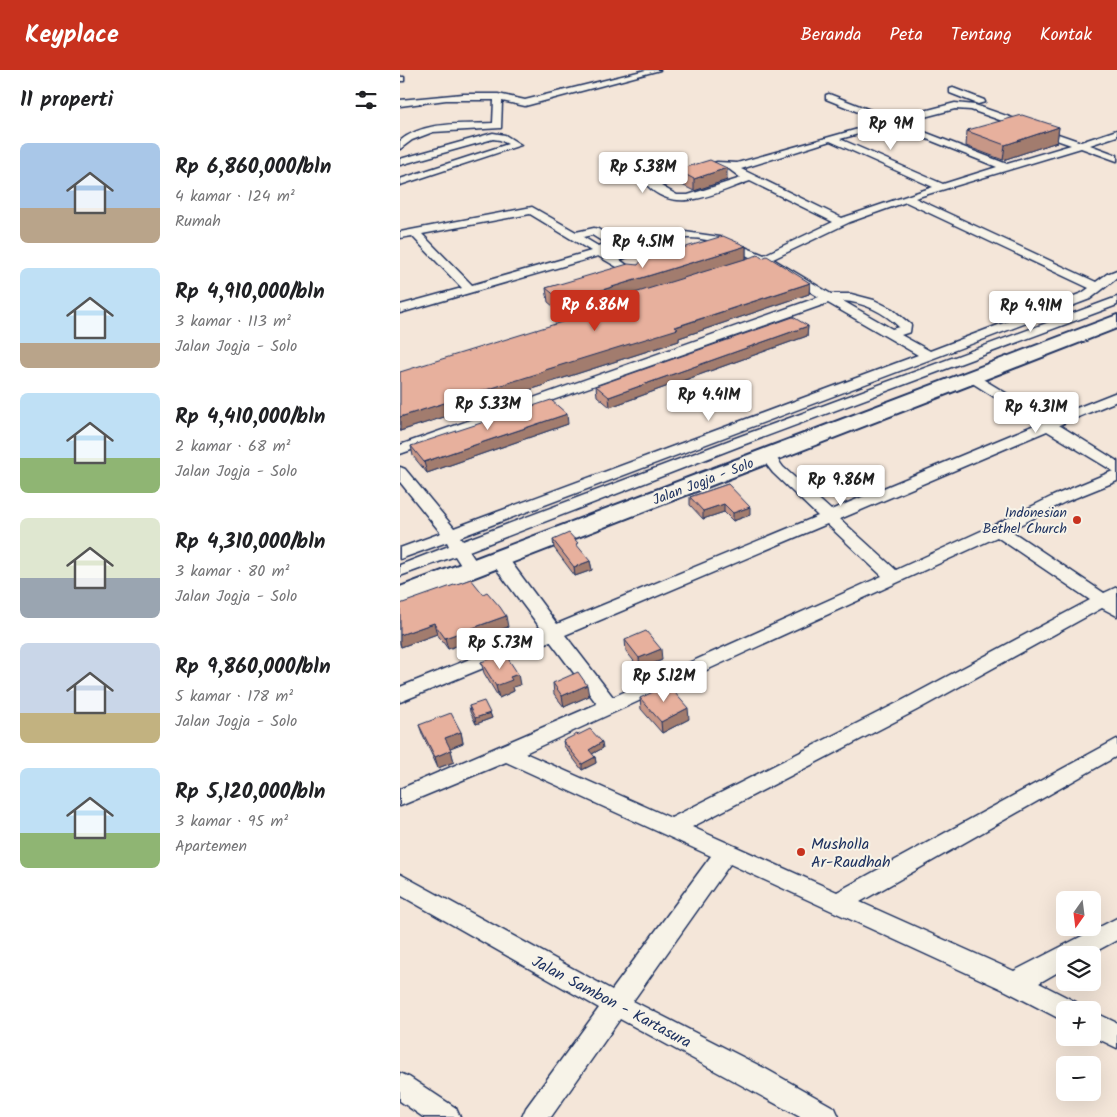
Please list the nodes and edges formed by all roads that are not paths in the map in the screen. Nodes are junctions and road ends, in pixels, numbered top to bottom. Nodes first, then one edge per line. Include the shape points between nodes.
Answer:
1 (656, 70) edge
2 (954, 91) dead end
3 (498, 97) junction
4 (829, 97) dead end
5 (400, 103) edge
6 (980, 110) junction
7 (890, 122) junction
8 (1117, 133) edge
9 (831, 138) junction
10 (1081, 145) junction
11 (400, 146) edge
12 (1117, 158) edge
13 (404, 161) edge
14 (736, 166) junction
15 (1006, 168) junction
16 (432, 172) junction
17 (750, 178) junction
18 (400, 182) edge
19 (942, 186) junction
20 (906, 198) junction
21 (842, 222) junction
22 (415, 233) junction
23 (400, 235) edge
24 (574, 236) junction
25 (602, 253) junction
26 (764, 259) junction
27 (745, 265) edge
28 (627, 269) edge
29 (1117, 274) edge
30 (1097, 287) junction
31 (469, 288) junction
32 (829, 298) junction
33 (1117, 301) edge
34 (400, 309) edge
35 (1117, 309) edge
36 (1117, 321) edge
37 (929, 356) junction
38 (971, 376) junction
39 (1117, 396) edge
40 (1050, 425) junction
41 (400, 450) edge
42 (768, 456) junction
43 (1117, 468) edge
44 (400, 472) edge
45 (1117, 474) edge
46 (830, 517) junction
47 (998, 530) junction
48 (519, 531) junction
49 (450, 534) junction
50 (400, 554) edge
51 (466, 558) junction
52 (499, 558) junction
53 (400, 571) edge
54 (894, 578) junction
55 (400, 580) edge
56 (400, 597) edge
57 (1112, 601) edge
58 (553, 633) junction
59 (400, 695) edge
60 (609, 706) junction
61 (1117, 746) edge
62 (506, 753) junction
63 (400, 798) edge
64 (672, 827) junction
65 (726, 852) junction
66 (400, 884) edge
67 (837, 903) junction
68 (1117, 928) edge
69 (1084, 946) edge
70 (1056, 961) edge
71 (1015, 983) junction
72 (615, 1004) junction
73 (1056, 1004) edge
74 (1101, 1028) edge
75 (1117, 1036) edge
76 (400, 1086) edge
77 (447, 1117) edge
78 (535, 1117) edge
79 (826, 1117) edge

1 - 3 street via 525,103
2 - 6 street via 982,102 986,106
3 - 5 street
3 - 11 street via 498,126 424,130
4 - 7 street
6 - 7 street via 955,106
6 - 10 street
7 - 9 street
7 - 15 street
8 - 10 street
9 - 14 street
9 - 19 street
10 - 12 street
10 - 15 street
13 - 16 street
13 - 16 street via 493,136 516,145
14 - 17 street via 735,170
14 - 17 street via 717,166 652,185 675,198 689,198
15 - 19 street
16 - 18 street
17 - 21 street
19 - 20 street
20 - 21 street
20 - 30 street
21 - 26 street
22 - 23 street
22 - 24 street via 529,210
22 - 31 street
24 - 25 street
24 - 25 street via 594,231 613,243
25 - 26 street via 695,234 713,237
25 - 28 street
25 - 31 street
26 - 27 street
26 - 32 street
29 - 30 street
30 - 37 street via 1086,296
31 - 34 street
32 - 37 street
32 - 41 street
33 - 48 street via 735,443
35 - 48 highway, Jalan Jogja - Solo
36 - 38 highway, Jalan Jogja - Solo
37 - 49 street
38 - 40 street
38 - 42 highway, Jalan Jogja - Solo
39 - 40 street
40 - 43 street
40 - 46 street
42 - 46 street via 778,470
42 - 52 highway, Jalan Jogja - Solo
44 - 49 street
45 - 47 street
46 - 54 street
46 - 58 street
47 - 54 street
47 - 57 street
48 - 51 highway, Jalan Jogja - Solo
49 - 50 street
49 - 51 street
51 - 52 highway, Jalan Jogja - Solo
51 - 53 street
51 - 55 highway, Jalan Jogja - Solo
51 - 56 highway, Jalan Jogja - Solo
52 - 58 street
54 - 60 street
57 - 64 street
58 - 59 street
58 - 60 street
60 - 62 street
61 - 67 street
62 - 63 street
62 - 64 street
64 - 65 street
65 - 67 street
65 - 72 street
66 - 72 street, Jalan Sambon - Kartasura
67 - 71 street
68 - 69 street
70 - 71 street
71 - 73 street
72 - 78 street
72 - 79 street, Jalan Sambon - Kartasura
74 - 75 street
76 - 77 street

